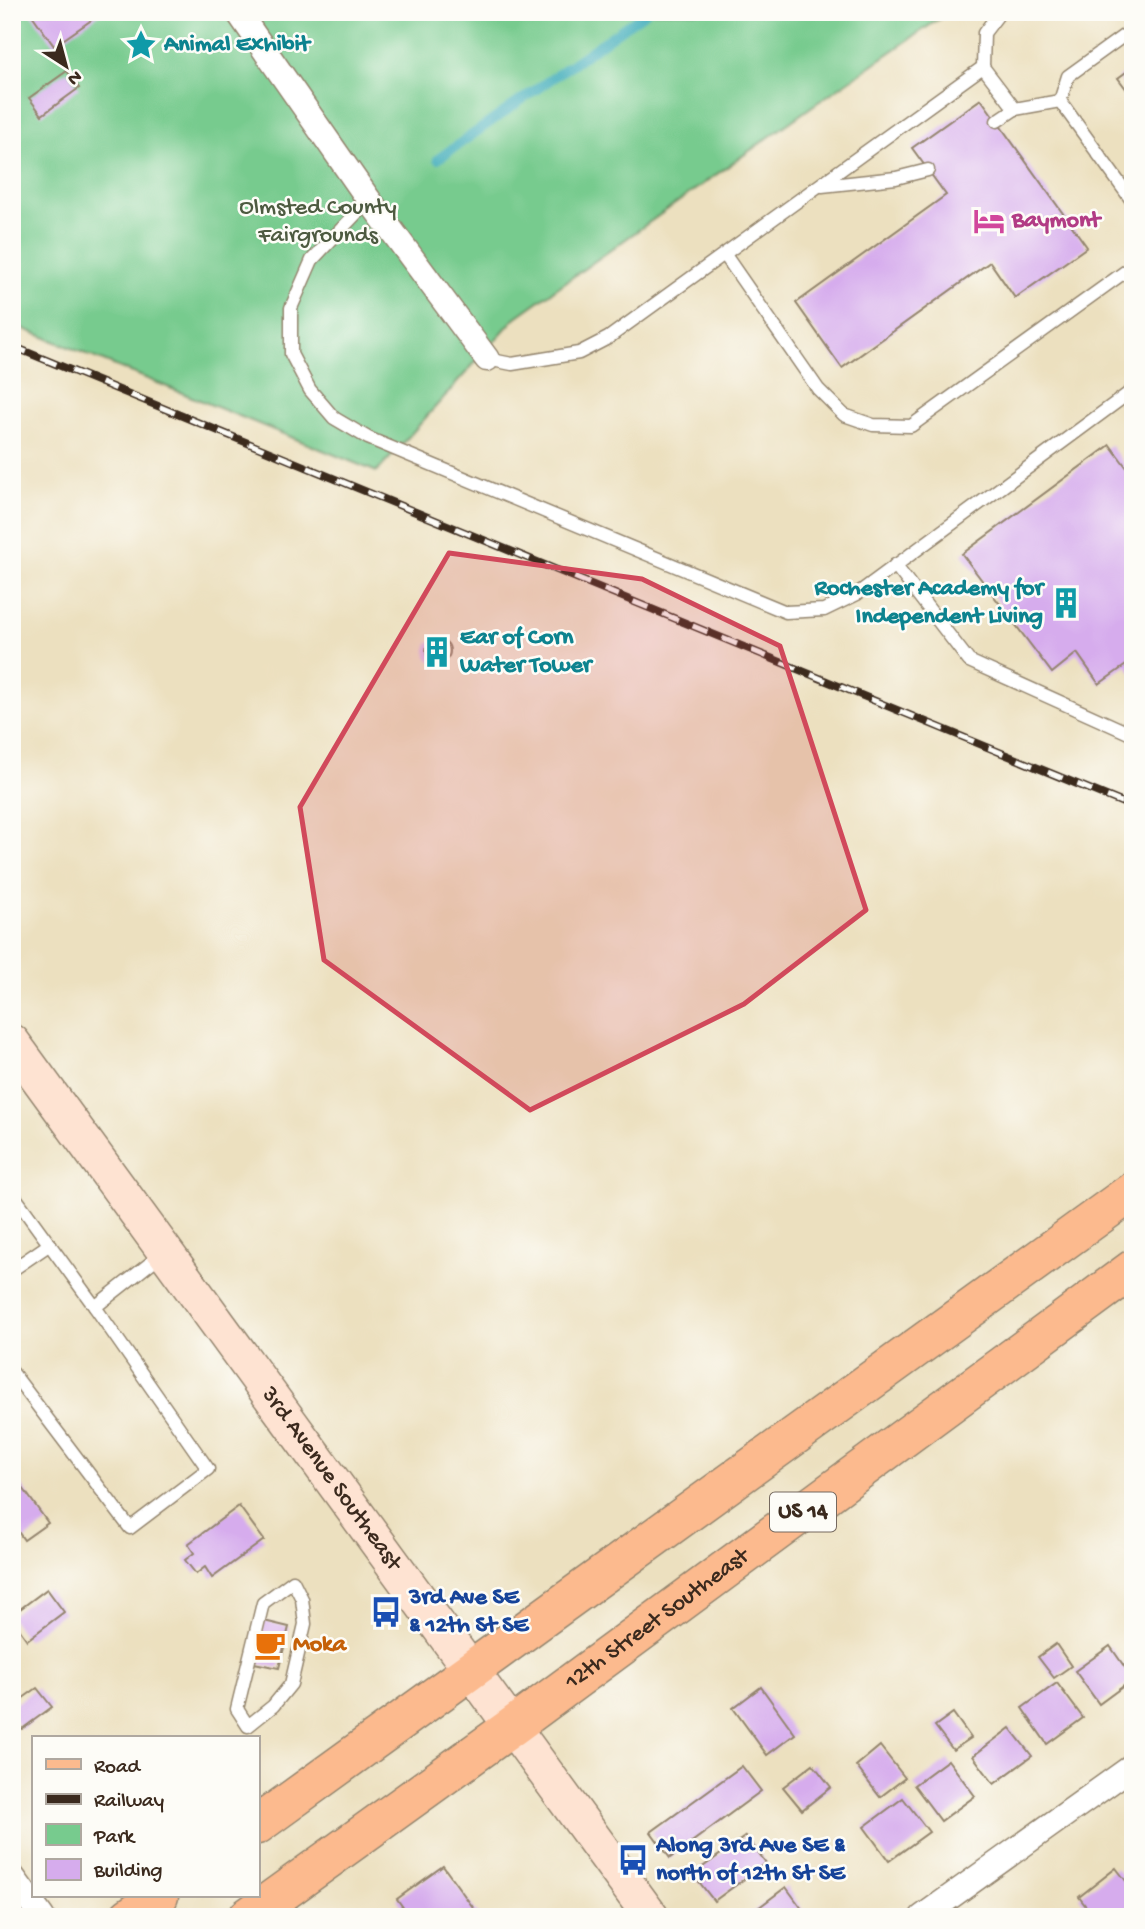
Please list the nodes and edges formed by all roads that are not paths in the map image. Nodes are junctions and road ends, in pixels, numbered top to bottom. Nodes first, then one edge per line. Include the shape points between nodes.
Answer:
1 (238, 12) edge
2 (1000, 12) edge
3 (1133, 29) edge
4 (984, 67) junction
5 (1059, 101) junction
6 (1015, 109) junction
7 (997, 121) dead end
8 (928, 170) dead end
9 (821, 186) junction
10 (369, 200) junction
11 (1133, 202) edge
12 (725, 255) junction
13 (1133, 266) edge
14 (487, 359) joint
15 (1133, 390) edge
16 (895, 565) junction
17 (1133, 735) edge
18 (12, 1042) edge
19 (1133, 1191) edge
20 (12, 1193) edge
21 (50, 1244) junction
22 (166, 1251) junction
23 (1133, 1269) edge
24 (12, 1270) edge
25 (95, 1307) junction
26 (12, 1372) edge
27 (293, 1581) joint
28 (471, 1670) junction
29 (513, 1726) junction
30 (1133, 1766) edge
31 (259, 1824) edge
32 (12, 1876) edge
33 (156, 1898) edge
34 (42, 1917) edge
35 (130, 1917) edge
36 (248, 1917) edge
37 (651, 1917) edge
38 (922, 1917) edge

1 - 10 street
2 - 4 lane via 984,33
3 - 5 lane via 1068,76
4 - 6 lane
4 - 9 lane
5 - 6 lane
5 - 11 lane
6 - 7 lane
8 - 9 lane
9 - 12 lane
10 - 14 street
10 - 16 lane via 312,260 290,308 291,354 310,390 334,418 368,438 786,612 824,610 856,594
12 - 13 lane via 818,388 844,415 873,425 911,426
12 - 14 lane via 608,338 579,353 512,364
15 - 16 lane
16 - 17 lane via 968,661
18 - 22 main road, 3rd Avenue Southeast
19 - 28 main road, US 14
20 - 21 lane
21 - 24 lane
21 - 25 lane
22 - 25 lane
22 - 28 main road, 3rd Avenue Southeast
23 - 29 main road, 12th Street Southeast / US 14
25 - 26 lane via 208,1469 130,1528
27 - 27 lane via 302,1600 304,1624 291,1684 248,1726 236,1709 263,1603
28 - 29 main road, 3rd Avenue Southeast
28 - 31 main road, US 14
29 - 36 main road, 12th Street Southeast / US 14
29 - 37 main road, 3rd Avenue Southeast
30 - 38 street
32 - 34 street
33 - 35 main road

